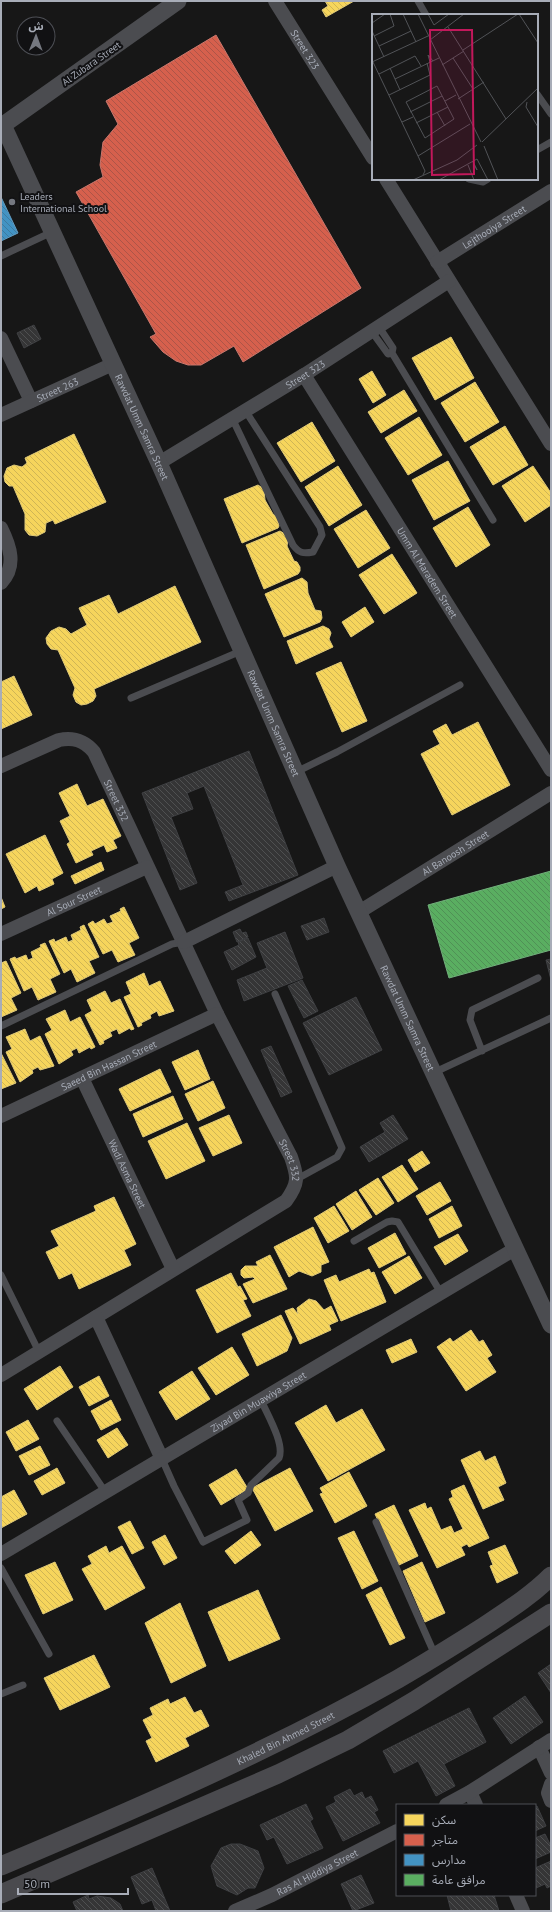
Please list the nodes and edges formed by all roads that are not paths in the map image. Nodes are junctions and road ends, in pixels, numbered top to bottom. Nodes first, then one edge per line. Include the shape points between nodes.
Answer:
1 (178, 1) edge
2 (275, 1) edge
3 (418, 1) edge
4 (425, 14) edge
5 (538, 95) edge
6 (551, 114) edge
7 (2, 122) edge
8 (551, 142) edge
9 (538, 149) edge
10 (372, 156) edge
11 (387, 180) edge
12 (474, 180) edge
13 (486, 180) edge
14 (551, 191) edge
15 (52, 232) junction
16 (1, 256) edge
17 (437, 262) junction
18 (449, 281) junction
19 (376, 329) junction
20 (1, 338) edge
21 (113, 364) junction
22 (304, 375) junction
23 (31, 401) junction
24 (245, 410) junction
25 (1, 415) edge
26 (232, 418) junction
27 (551, 444) edge
28 (159, 463) junction
29 (493, 520) dead end
30 (1, 528) edge
31 (1, 583) edge
32 (242, 650) junction
33 (460, 686) dead end
34 (131, 698) dead end
35 (1, 766) edge
36 (551, 770) edge
37 (296, 772) junction
38 (551, 793) edge
39 (338, 866) junction
40 (147, 867) junction
41 (359, 912) junction
42 (1, 934) edge
43 (184, 942) junction
44 (538, 978) dead end
45 (275, 994) dead end
46 (217, 1014) junction
47 (551, 1018) edge
48 (1, 1026) edge
49 (482, 1051) junction
50 (433, 1073) junction
51 (82, 1078) junction
52 (1, 1116) edge
53 (297, 1179) junction
54 (354, 1241) dead end
55 (514, 1249) junction
56 (174, 1269) junction
57 (1, 1275) edge
58 (441, 1293) junction
59 (96, 1317) junction
60 (551, 1325) edge
61 (39, 1352) junction
62 (1, 1375) edge
63 (261, 1400) junction
64 (57, 1421) dead end
65 (162, 1459) junction
66 (106, 1493) junction
67 (376, 1522) dead end
68 (1, 1554) edge
69 (1, 1568) edge
70 (551, 1576) edge
71 (551, 1613) edge
72 (49, 1654) dead end
73 (436, 1657) junction
74 (23, 1685) dead end
75 (1, 1694) edge
76 (551, 1740) edge
77 (539, 1748) junction
78 (551, 1773) edge
79 (551, 1784) edge
80 (473, 1799) edge
81 (551, 1801) edge
82 (450, 1804) edge
83 (396, 1832) edge
84 (1, 1866) edge
85 (1, 1894) edge
86 (516, 1896) edge
87 (235, 1911) edge
88 (523, 1911) edge

1 - 7 street, Al Zubara Street
2 - 10 street, Street 323
3 - 4 lane
5 - 6 lane
7 - 15 street, Rawdat Umm Samra Street
8 - 9 lane
11 - 17 street
12 - 13 lane
14 - 17 street, Lejthooiya Street
15 - 16 lane
15 - 21 street, Rawdat Umm Samra Street
17 - 18 street
18 - 19 street, Street 323
18 - 27 street
19 - 22 street, Street 323
19 - 29 lane via 393,348 392,353
20 - 23 street
21 - 23 street, Street 263
21 - 28 street, Rawdat Umm Samra Street
22 - 24 street, Street 323
22 - 36 street, Umm Al Maradem Street
23 - 25 street, Street 263
24 - 26 street, Street 323
24 - 26 lane via 320,527 322,535 313,552 298,552 293,544
26 - 28 street, Street 323
28 - 32 street, Rawdat Umm Samra Street
30 - 31 street via 10,547 11,560 9,570
32 - 34 lane
32 - 37 street, Rawdat Umm Samra Street
33 - 37 lane
35 - 40 street, Street 332 via 58,740 80,740 89,746
37 - 39 street, Rawdat Umm Samra Street
38 - 41 street, Al Banoosh Street
39 - 41 street, Rawdat Umm Samra Street
39 - 43 street
40 - 42 street, Al Sour Street
40 - 43 street, Street 332
41 - 50 street, Rawdat Umm Samra Street
43 - 46 street, Street 332
43 - 48 lane via 172,944
44 - 49 lane via 472,1010 470,1020
45 - 53 lane via 342,1148 337,1157
46 - 51 street, Saeed Bin Hassan Street
46 - 53 street, Street 332 via 291,1157
47 - 49 lane
49 - 50 lane
50 - 55 street, Rawdat Umm Samra Street
51 - 52 street, Saeed Bin Hassan Street
51 - 56 street, Wadi Asma Street
53 - 56 street, Street 332 via 294,1190 286,1201
54 - 58 lane via 387,1222 398,1222
55 - 58 street, Ziyad Bin Muawiya Street
55 - 60 street, Rawdat Umm Samra Street
56 - 59 street, Street 332
57 - 61 lane
58 - 63 street, Ziyad Bin Muawiya Street
59 - 61 street, Street 332
59 - 65 street
61 - 62 street, Street 332
63 - 65 street, Ziyad Bin Muawiya Street
63 - 65 lane via 273,1426 281,1453 251,1485 248,1493 238,1500 247,1520 203,1542
64 - 66 lane
65 - 66 street, Ziyad Bin Muawiya Street
66 - 68 street, Ziyad Bin Muawiya Street
67 - 73 lane
69 - 72 lane
70 - 73 main road, Khaled Bin Ahmed Street via 502,1614
71 - 85 main road via 414,1702 348,1740 278,1774
73 - 84 main road, Khaled Bin Ahmed Street via 333,1715 226,1767
74 - 75 lane
76 - 77 street
77 - 78 street
77 - 80 street
79 - 81 street via 548,1793
80 - 82 street
83 - 87 street, Ras Al Hiddiya Street via 272,1895
86 - 88 street

